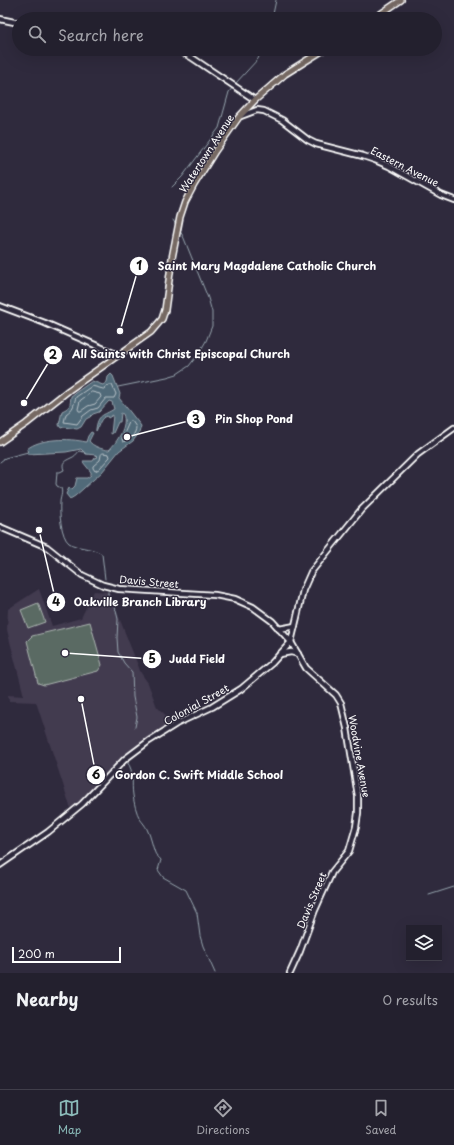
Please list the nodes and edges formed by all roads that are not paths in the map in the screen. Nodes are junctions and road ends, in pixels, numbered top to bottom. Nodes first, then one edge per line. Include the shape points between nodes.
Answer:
1 (401, 0) edge
2 (383, 12) edge
3 (0, 19) edge
4 (12, 21) edge
5 (190, 56) edge
6 (314, 56) edge
7 (255, 100) junction
8 (239, 117) junction
9 (454, 200) edge
10 (0, 306) edge
11 (118, 355) junction
12 (454, 428) edge
13 (0, 442) edge
14 (0, 527) edge
15 (295, 626) junction
16 (280, 629) junction
17 (291, 642) junction
18 (280, 654) junction
19 (298, 654) junction
20 (306, 668) joint
21 (358, 813) joint
22 (0, 865) edge
23 (290, 973) edge

1 - 2 main road
3 - 4 main road
5 - 7 main road
6 - 7 main road, Watertown Avenue via 285,74
7 - 8 main road, Watertown Avenue
8 - 9 main road, Eastern Avenue via 264,110 316,144 376,160
8 - 11 main road, Watertown Avenue via 215,151 182,209 162,320 151,332
10 - 11 main road
11 - 13 main road, Watertown Avenue
12 - 15 main road, Colonial Street via 418,454 361,510 311,572 303,590
14 - 16 main road, Davis Street via 47,547 82,575 103,585 235,599 253,607
15 - 16 main road
15 - 17 main road, Colonial Street
16 - 17 main road, Davis Street
17 - 18 main road, Colonial Street
17 - 19 main road, Davis Street
18 - 19 main road
18 - 22 main road, Colonial Street via 241,689 149,741 125,760 82,804 48,832
19 - 20 main road, Davis Street
20 - 21 main road, Woodvine Avenue via 336,695 341,703 358,796
21 - 23 main road, Davis Street via 349,851 332,872

